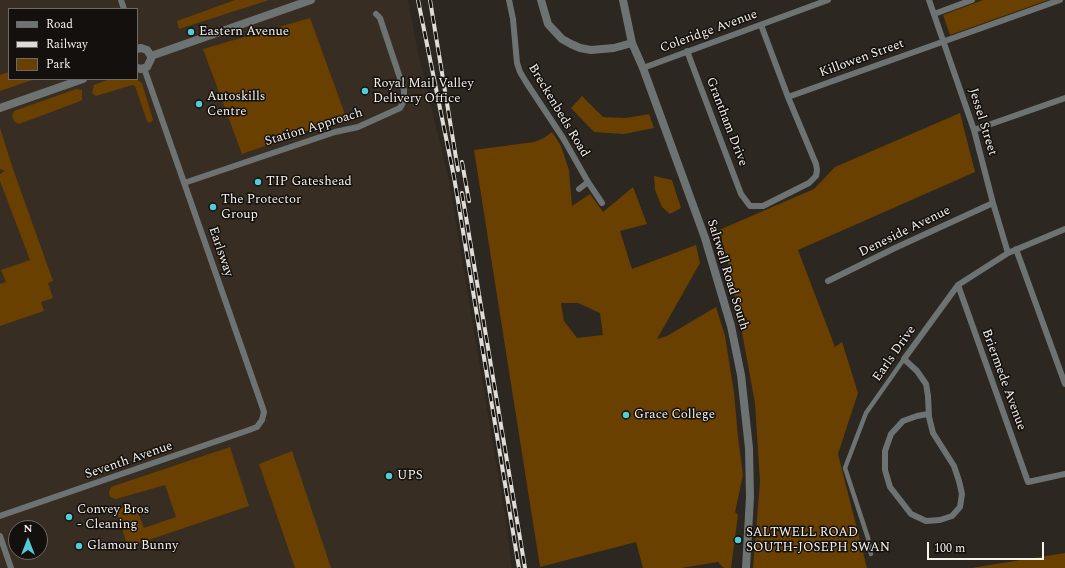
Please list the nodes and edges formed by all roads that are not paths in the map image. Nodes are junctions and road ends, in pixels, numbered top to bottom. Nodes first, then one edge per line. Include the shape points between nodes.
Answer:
1 (311, 0) edge
2 (509, 0) edge
3 (541, 0) edge
4 (623, 0) edge
5 (828, 0) edge
6 (929, 0) edge
7 (972, 0) edge
8 (1060, 0) edge
9 (376, 14) dead end
10 (934, 14) junction
11 (761, 25) junction
12 (944, 42) junction
13 (632, 43) junction
14 (138, 48) edge
15 (687, 51) junction
16 (151, 56) junction
17 (141, 68) edge
18 (643, 68) junction
19 (80, 80) edge
20 (788, 97) junction
21 (1065, 98) edge
22 (0, 108) edge
23 (974, 130) junction
24 (588, 182) junction
25 (184, 183) junction
26 (579, 189) dead end
27 (992, 202) junction
28 (602, 203) dead end
29 (1065, 229) edge
30 (1016, 249) junction
31 (1008, 253) junction
32 (828, 281) dead end
33 (958, 285) junction
34 (904, 359) junction
35 (1065, 384) edge
36 (928, 414) junction
37 (262, 420) joint
38 (1065, 474) edge
39 (0, 516) edge
40 (0, 536) edge
41 (871, 554) dead end
42 (11, 568) edge
43 (746, 568) edge

1 - 16 street
2 - 24 street, Breckenbeds Road via 520,72
3 - 13 street via 548,24 562,39 571,44 591,50
4 - 13 street, Saltwell Road South
5 - 11 street, Coleridge Avenue
6 - 10 street, Jessel Street
7 - 10 street
8 - 12 street, Killowen Street
9 - 25 street, Station Approach via 380,18 404,90 404,101 400,108 358,128 335,132
10 - 12 street, Jessel Street
11 - 15 street, Coleridge Avenue
11 - 20 street
12 - 20 street, Killowen Street
12 - 23 street, Jessel Street
13 - 18 street, Saltwell Road South
14 - 16 street via 147,50
15 - 18 street, Coleridge Avenue
15 - 20 street, Grantham Drive via 741,194 750,206 763,206 810,183 816,176 816,164
16 - 17 street via 151,62
17 - 25 street, Earlsway
18 - 43 street, Saltwell Road South via 705,238 731,326 741,375 749,448 750,497
19 - 22 street
21 - 23 street
23 - 27 street, Jessel Street
24 - 26 street
24 - 28 street, Breckenbeds Road
25 - 37 street, Earlsway via 261,402 264,412
27 - 31 street, Jessel Street
27 - 32 street, Deneside Avenue
29 - 30 street, Earls Drive
30 - 31 street, Earls Drive
30 - 35 street
31 - 33 street, Earls Drive
33 - 34 street, Earls Drive
33 - 38 street, Briermede Avenue via 1028,482
34 - 36 street via 926,384
34 - 41 street, Earls Drive via 866,413 845,468
36 - 36 street via 933,433 954,466 962,494 960,507 952,516 926,521 911,514 890,487 885,470 885,452 891,434 903,421
37 - 39 street, Seventh Avenue via 257,427 249,430
40 - 42 street

